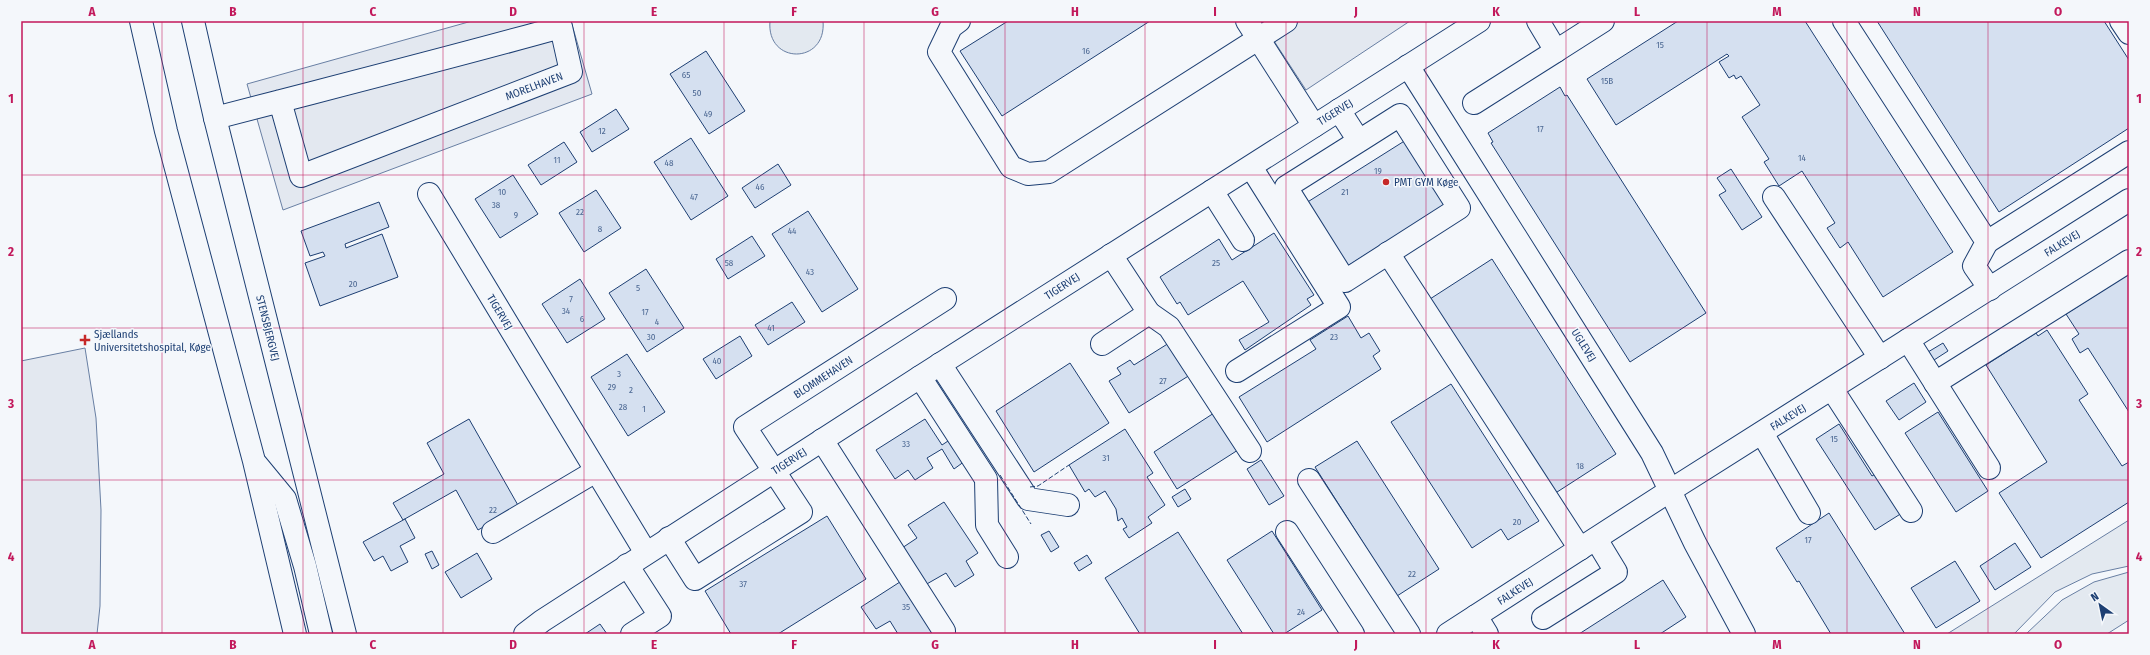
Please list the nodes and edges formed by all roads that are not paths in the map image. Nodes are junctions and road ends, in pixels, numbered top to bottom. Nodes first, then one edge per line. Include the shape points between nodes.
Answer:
1 (141, 21) edge
2 (193, 21) edge
3 (959, 21) edge
4 (1247, 21) edge
5 (1286, 21) edge
6 (1480, 21) edge
7 (1538, 21) edge
8 (1603, 21) edge
9 (1844, 21) edge
10 (2121, 21) edge
11 (2129, 33) edge
12 (1259, 39) junction
13 (1556, 51) junction
14 (1408, 66) junction
15 (280, 101) junction
16 (1474, 103) dead end
17 (1339, 110) junction
18 (215, 118) junction
19 (1314, 126) junction
20 (1359, 141) junction
21 (2129, 152) edge
22 (1251, 167) junction
23 (1212, 191) junction
24 (429, 194) dead end
25 (1774, 197) dead end
26 (2129, 200) edge
27 (1243, 240) dead end
28 (1987, 242) junction
29 (1388, 253) junction
30 (1111, 255) junction
31 (2129, 261) edge
32 (1990, 289) junction
33 (945, 299) dead end
34 (1149, 314) junction
35 (1908, 340) junction
36 (1102, 344) dead end
37 (1880, 358) junction
38 (940, 364) junction
39 (1237, 371) dead end
40 (920, 377) junction
41 (1935, 383) junction
42 (1832, 389) junction
43 (1762, 433) junction
44 (822, 440) junction
45 (1250, 451) dead end
46 (254, 461) junction
47 (1989, 468) dead end
48 (775, 470) junction
49 (596, 471) junction
50 (1309, 480) dead end
51 (1671, 490) junction
52 (1068, 505) dead end
53 (1911, 511) dead end
54 (1809, 513) dead end
55 (493, 532) dead end
56 (1287, 532) dead end
57 (669, 538) junction
58 (1588, 544) junction
59 (646, 553) junction
60 (1007, 557) dead end
61 (627, 565) junction
62 (1543, 618) dead end
63 (542, 621) junction
64 (1482, 625) edge
65 (944, 631) dead end
66 (295, 634) edge
67 (321, 634) edge
68 (345, 634) edge
69 (507, 634) edge
70 (525, 634) edge
71 (632, 634) edge
72 (1352, 634) edge
73 (1409, 634) edge
74 (1448, 634) edge
75 (1744, 634) edge

1 - 46 street via 166,130
2 - 18 street, STENSBJERGVEJ
3 - 12 street via 951,26 939,52 1011,166 1028,174 1049,172
4 - 12 street
5 - 12 street
6 - 14 street, TIGERVEJ
7 - 13 street
8 - 13 street
9 - 28 street
10 - 11 street
12 - 19 street
13 - 16 street
14 - 17 street, TIGERVEJ
14 - 51 street, UGLEVEJ via 1652,453
15 - 15 street, MORELHAVEN via 301,176 571,72 561,27
15 - 18 street, MORELHAVEN
17 - 19 street, TIGERVEJ
17 - 20 street
18 - 68 street, STENSBJERGVEJ
19 - 22 street, TIGERVEJ
20 - 29 street via 1400,115 1459,208
20 - 29 street via 1286,188 1345,281
21 - 28 street
22 - 23 street, TIGERVEJ
22 - 39 street via 1339,307
23 - 27 street
23 - 30 street, TIGERVEJ
24 - 49 street, TIGERVEJ
25 - 37 street
26 - 32 street, FALKEVEJ
28 - 32 street via 1974,266
29 - 58 street
30 - 34 street
30 - 38 street, TIGERVEJ
31 - 41 street
32 - 35 street, FALKEVEJ
33 - 48 street, BLOMMEHAVEN via 745,427
34 - 36 street
34 - 45 street via 1169,327
35 - 37 street, FALKEVEJ
35 - 41 street
37 - 42 street, FALKEVEJ
38 - 40 street, TIGERVEJ
38 - 52 street via 1028,499
40 - 44 street, TIGERVEJ
40 - 60 street via 986,479 987,525
41 - 47 street
42 - 43 street, FALKEVEJ
42 - 53 street
43 - 51 street, FALKEVEJ
43 - 54 street
44 - 48 street, TIGERVEJ
44 - 65 street
46 - 66 street
46 - 67 street via 285,499 305,566
48 - 57 street, TIGERVEJ
48 - 57 street via 801,512 695,579
49 - 55 street
49 - 59 street, TIGERVEJ
50 - 73 street
51 - 58 street, FALKEVEJ
51 - 75 street, UGLEVEJ via 1695,543
56 - 72 street
57 - 59 street, TIGERVEJ
58 - 62 street via 1616,572
58 - 64 street, FALKEVEJ
59 - 61 street, TIGERVEJ
61 - 63 street, TIGERVEJ
61 - 71 street via 660,616
63 - 69 street, TIGERVEJ
63 - 70 street, TIGERVEJ
64 - 74 street, FALKEVEJ

